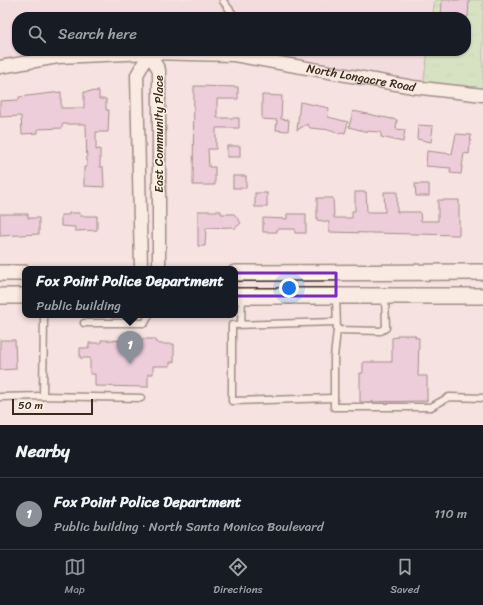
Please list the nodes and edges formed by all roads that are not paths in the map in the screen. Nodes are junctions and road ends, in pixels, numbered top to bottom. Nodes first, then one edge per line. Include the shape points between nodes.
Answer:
1 (223, 1) edge
2 (231, 12) edge
3 (81, 56) edge
4 (147, 56) edge
5 (151, 56) edge
6 (245, 56) edge
7 (0, 67) edge
8 (483, 95) edge
9 (141, 266) edge
10 (158, 266) edge
11 (483, 272) edge
12 (0, 273) edge
13 (22, 273) edge
14 (238, 273) edge
15 (336, 273) junction
16 (0, 296) edge
17 (22, 296) edge
18 (238, 296) edge
19 (336, 296) junction
20 (385, 296) junction
21 (483, 296) edge
22 (44, 318) edge
23 (148, 318) edge
24 (336, 322) junction
25 (84, 323) dead end
26 (241, 324) junction
27 (336, 330) junction
28 (44, 396) junction
29 (0, 398) edge
30 (141, 398) dead end
31 (334, 398) junction
32 (483, 398) edge

1 - 2 lane
3 - 7 street, North Longacre Road via 58,57
4 - 9 street, East Community Place via 137,75
5 - 10 street, East Community Place via 159,70
6 - 8 street, North Longacre Road via 413,87
11 - 15 street
12 - 13 street
14 - 15 street
14 - 18 street
15 - 19 street
16 - 17 street
18 - 19 street
18 - 26 lane
19 - 20 street
19 - 24 lane
20 - 21 street
20 - 27 lane via 386,328 381,331
22 - 28 lane
23 - 25 lane via 145,323
24 - 26 lane
24 - 27 lane
26 - 31 lane via 232,325 232,401
27 - 31 lane
28 - 29 lane
28 - 30 lane
31 - 32 lane via 334,407 431,407 449,398

